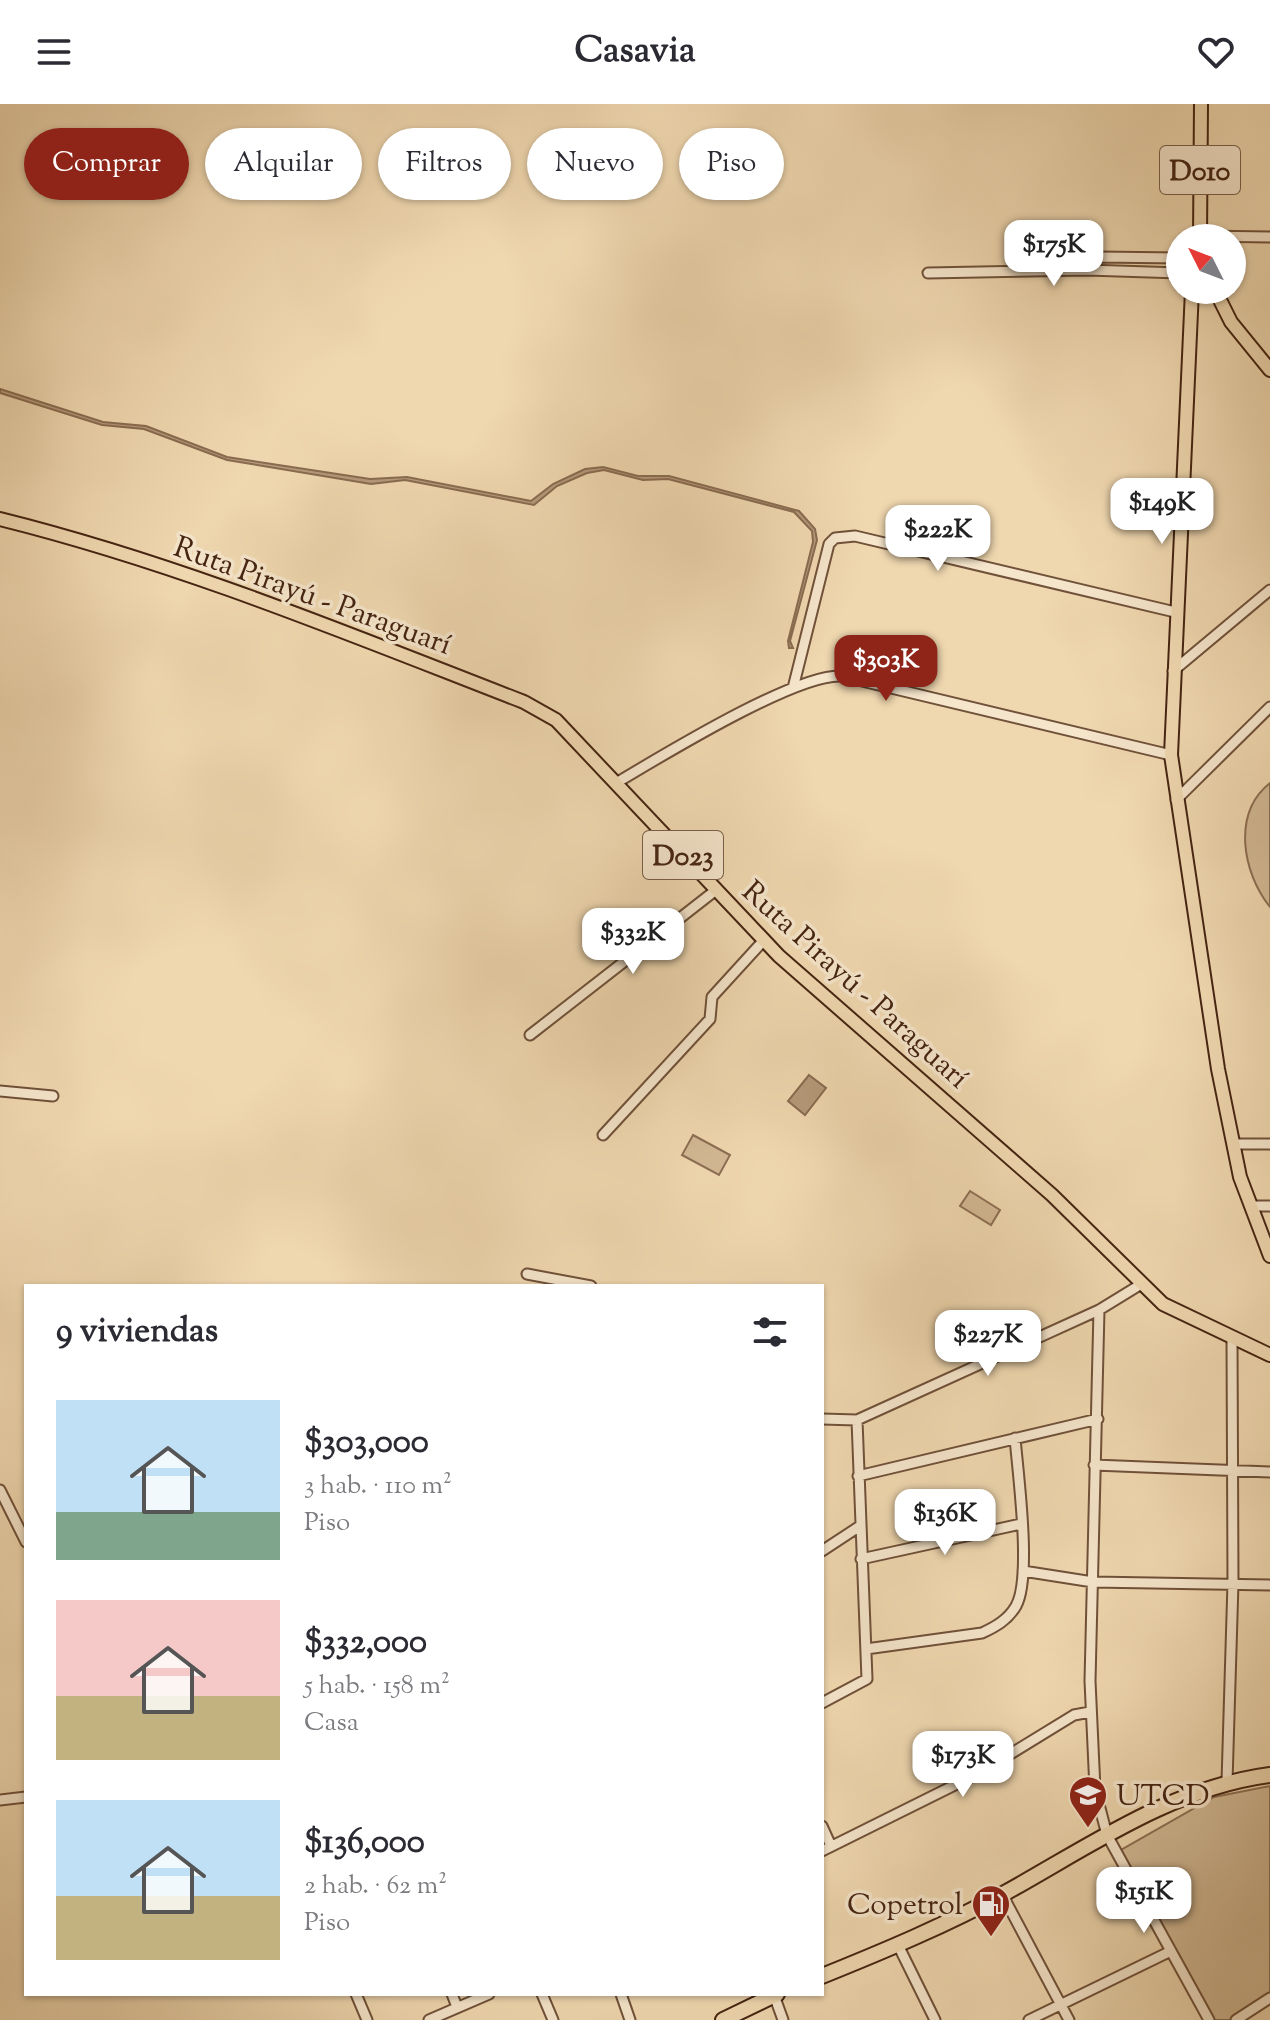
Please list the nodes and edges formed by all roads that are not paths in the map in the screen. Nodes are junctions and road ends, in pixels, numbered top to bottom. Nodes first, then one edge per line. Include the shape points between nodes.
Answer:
1 (1201, 104) edge
2 (1200, 224) edge
3 (1246, 237) edge
4 (1270, 237) edge
5 (1166, 258) edge
6 (1087, 270) junction
7 (928, 273) dead end
8 (1166, 273) edge
9 (1191, 304) edge
10 (1222, 304) edge
11 (1270, 370) edge
12 (0, 519) edge
13 (1270, 590) edge
14 (1175, 612) junction
15 (1173, 671) junction
16 (793, 688) junction
17 (1270, 707) edge
18 (1171, 755) junction
19 (616, 783) junction
20 (1176, 800) junction
21 (716, 890) junction
22 (764, 940) junction
23 (530, 1035) dead end
24 (0, 1091) edge
25 (53, 1096) dead end
26 (603, 1135) dead end
27 (1234, 1144) junction
28 (1270, 1144) edge
29 (1250, 1206) junction
30 (1270, 1206) edge
31 (1270, 1256) edge
32 (527, 1274) dead end
33 (1143, 1283) junction
34 (580, 1284) edge
35 (1099, 1310) junction
36 (1232, 1338) junction
37 (1270, 1355) edge
38 (824, 1419) edge
39 (1098, 1419) junction
40 (857, 1420) junction
41 (1015, 1438) junction
42 (1094, 1465) junction
43 (1231, 1470) junction
44 (1270, 1472) edge
45 (858, 1476) junction
46 (0, 1490) edge
47 (1021, 1524) junction
48 (860, 1526) junction
49 (24, 1538) edge
50 (824, 1550) edge
51 (861, 1559) junction
52 (1023, 1571) junction
53 (1093, 1582) junction
54 (1233, 1583) junction
55 (1270, 1585) edge
56 (866, 1649) junction
57 (824, 1702) edge
58 (1090, 1712) junction
59 (1270, 1775) edge
60 (1227, 1782) junction
61 (24, 1797) edge
62 (0, 1800) edge
63 (1107, 1835) junction
64 (826, 1849) edge
65 (1002, 1894) junction
66 (898, 1945) junction
67 (1171, 1951) junction
68 (824, 1975) edge
69 (357, 1996) edge
70 (453, 1996) edge
71 (484, 1996) edge
72 (543, 1996) edge
73 (622, 1996) edge
74 (774, 1996) edge
75 (776, 1996) edge
76 (1270, 1998) edge
77 (1063, 2004) junction
78 (457, 2007) junction
79 (367, 2020) edge
80 (429, 2020) edge
81 (553, 2020) edge
82 (630, 2020) edge
83 (723, 2020) edge
84 (783, 2020) edge
85 (935, 2020) edge
86 (1029, 2020) edge
87 (1069, 2020) edge
88 (1209, 2020) edge
89 (1236, 2020) edge

1 - 2 main road, D010
3 - 4 street
5 - 6 street via 1098,257 1090,260
6 - 7 street
6 - 8 street
9 - 14 main road
10 - 11 main road
12 - 19 main road, Ruta Pirayú - Paraguarí / D023 via 218,583 524,702 556,720
13 - 15 street
14 - 15 main road
14 - 16 street via 855,536 835,538 829,544
15 - 18 main road
16 - 18 street via 841,676
16 - 19 street
17 - 20 street
18 - 20 main road
19 - 21 main road, Ruta Pirayú - Paraguarí / D023
20 - 27 main road
21 - 22 main road, Ruta Pirayú - Paraguarí / D023
21 - 23 street
22 - 26 street via 712,997 710,1019
22 - 33 main road, Ruta Pirayú - Paraguarí / D023 via 1052,1195
24 - 25 street
27 - 28 street
27 - 29 main road
29 - 30 street
29 - 31 main road
32 - 34 street
33 - 35 street
33 - 36 main road, Ruta Pirayú - Paraguarí / D023 via 1163,1304
35 - 39 street
35 - 40 street
36 - 37 main road, Ruta Pirayú - Paraguarí / D023
36 - 43 street
38 - 40 street
39 - 41 street
39 - 42 street
40 - 45 street
41 - 45 street
41 - 47 street
42 - 43 street
42 - 53 street
43 - 44 street
43 - 54 street
45 - 48 street
46 - 49 street
47 - 51 street
47 - 52 street
48 - 50 street
48 - 51 street
51 - 56 street
52 - 53 street
52 - 56 street via 1015,1608 999,1625 982,1633
53 - 54 street
53 - 58 street
54 - 55 street
54 - 60 street
56 - 57 street via 867,1679
58 - 63 street via 1095,1789
58 - 64 street via 1074,1715 981,1772
59 - 60 highway
60 - 63 highway via 1176,1800
61 - 62 street
63 - 65 highway
63 - 67 street
65 - 66 highway
65 - 77 street
66 - 68 highway
66 - 85 street
67 - 77 street
67 - 88 street
69 - 79 street
70 - 78 street
71 - 78 street
72 - 81 street
73 - 82 street
74 - 83 highway
75 - 84 street
76 - 89 street
77 - 86 street
77 - 87 street
78 - 80 street

